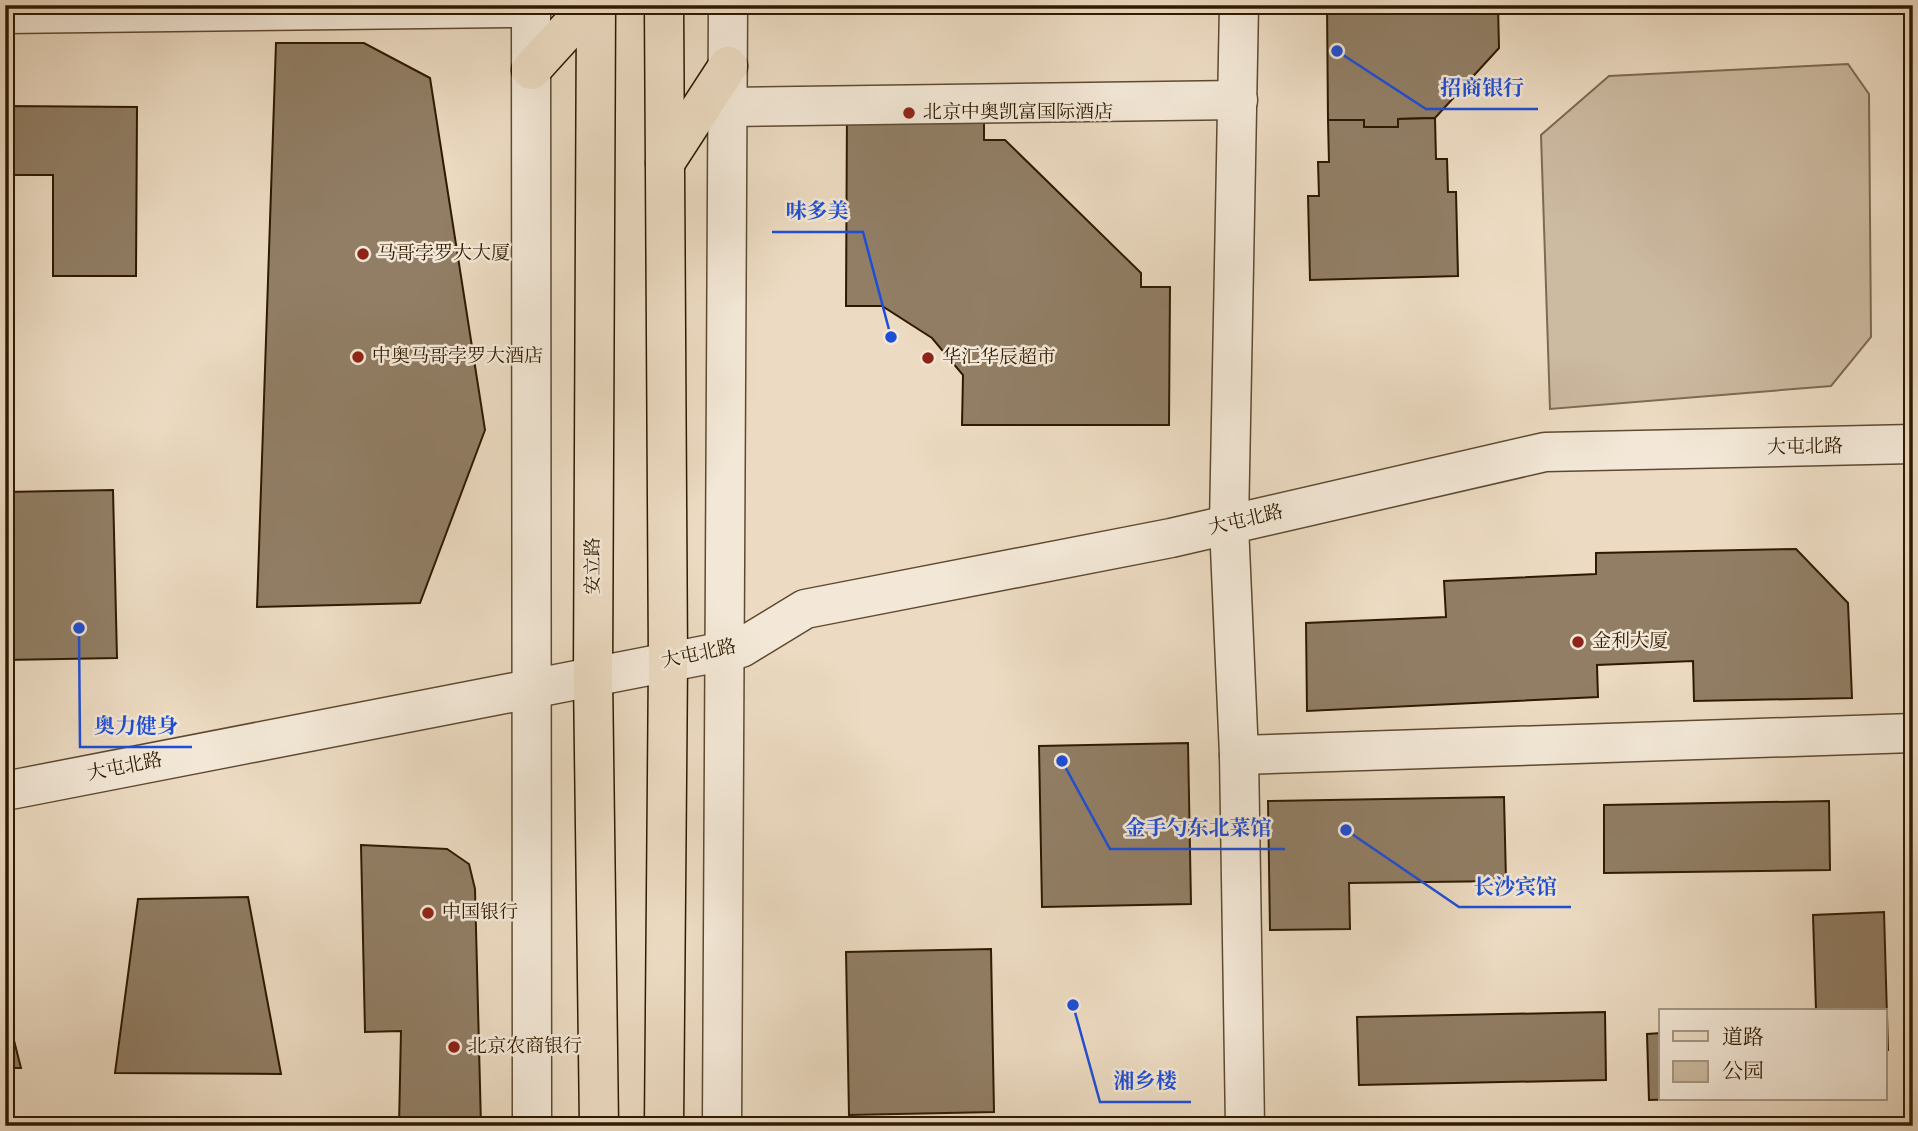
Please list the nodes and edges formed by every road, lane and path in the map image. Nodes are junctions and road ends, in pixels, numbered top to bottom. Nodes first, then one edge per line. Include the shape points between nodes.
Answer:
1 (530, 5) edge
2 (590, 5) edge
3 (596, 5) edge
4 (664, 5) edge
5 (728, 5) edge
6 (1239, 5) edge
7 (5, 13) edge
8 (728, 66) junction
9 (531, 70) junction
10 (1238, 100) junction
11 (727, 107) junction
12 (665, 163) junction
13 (1913, 444) edge
14 (1229, 525) junction
15 (724, 651) junction
16 (668, 662) junction
17 (593, 677) junction
18 (532, 688) junction
19 (1913, 733) edge
20 (1240, 755) junction
21 (5, 792) edge
22 (532, 1126) edge
23 (599, 1126) edge
24 (664, 1126) edge
25 (722, 1126) edge
26 (1245, 1126) edge

1 - 7 street
1 - 9 street
2 - 9 main road
3 - 17 main road, 安立路
4 - 12 main road
5 - 8 street
6 - 10 street
8 - 11 street
8 - 12 main road
9 - 18 street
10 - 11 street
10 - 14 street
11 - 15 street
12 - 16 main road
13 - 14 street, 大屯北路 via 1545,452
14 - 15 street, 大屯北路 via 805,609 741,648
14 - 20 street
15 - 16 street, 大屯北路
15 - 25 street
16 - 17 street, 大屯北路
16 - 24 main road
17 - 18 street, 大屯北路
17 - 23 main road, 安立路
18 - 21 street, 大屯北路
18 - 22 street
19 - 20 street
20 - 26 street

